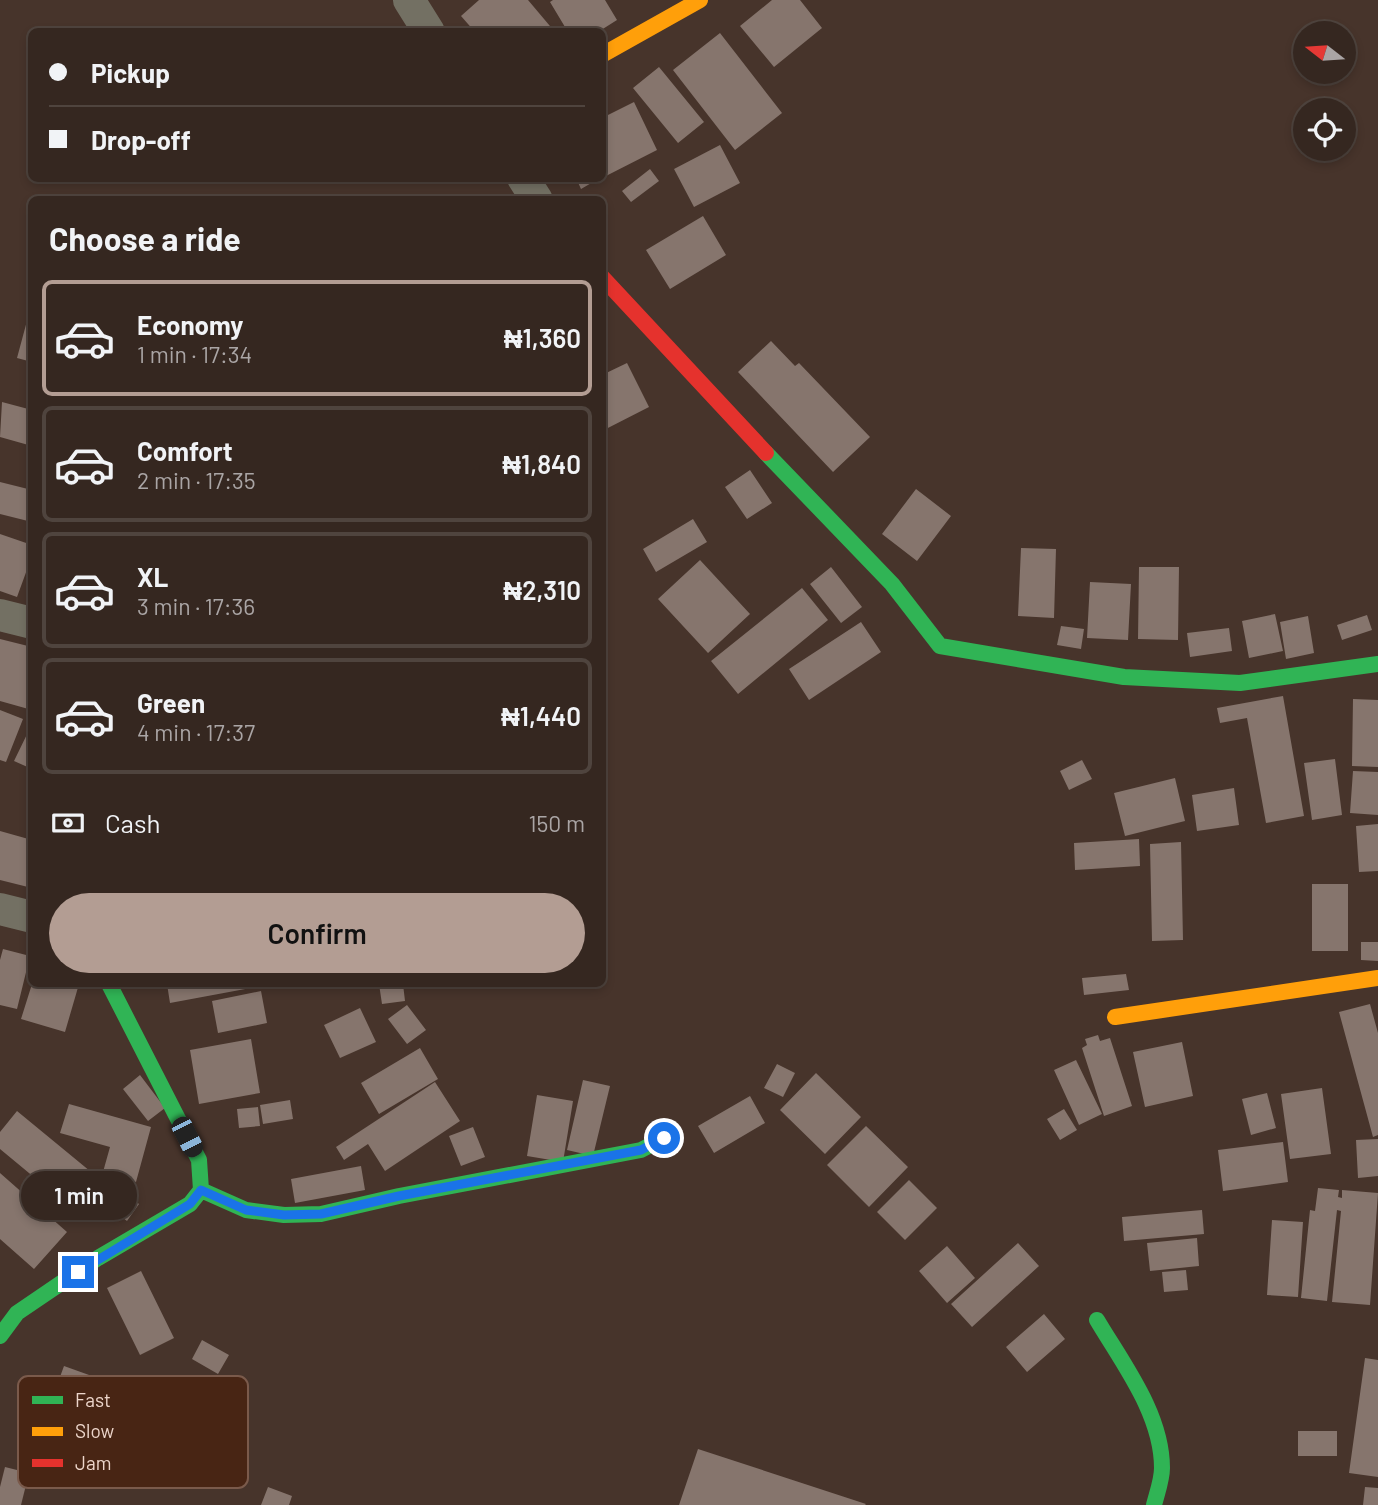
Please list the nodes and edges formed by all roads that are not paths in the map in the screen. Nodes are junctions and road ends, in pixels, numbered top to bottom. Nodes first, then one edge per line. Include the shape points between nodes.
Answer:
1 (409, 0) edge
2 (700, 0) edge
3 (426, 28) edge
4 (606, 53) edge
5 (606, 281) edge
6 (0, 615) edge
7 (28, 622) edge
8 (1378, 664) edge
9 (0, 909) edge
10 (28, 916) edge
11 (1378, 978) edge
12 (111, 987) edge
13 (1115, 1017) dead end
14 (664, 1138) dead end
15 (201, 1190) junction
16 (1097, 1320) dead end
17 (0, 1336) edge
18 (1154, 1505) edge

1 - 3 street
2 - 4 street
5 - 8 street via 892,584 940,646 1124,677 1240,683
6 - 7 street
9 - 10 street
11 - 13 street
12 - 15 street via 199,1160
14 - 15 street via 641,1150 321,1214 246,1210
15 - 17 street via 190,1204 17,1313
16 - 18 street via 1159,1437 1162,1468

